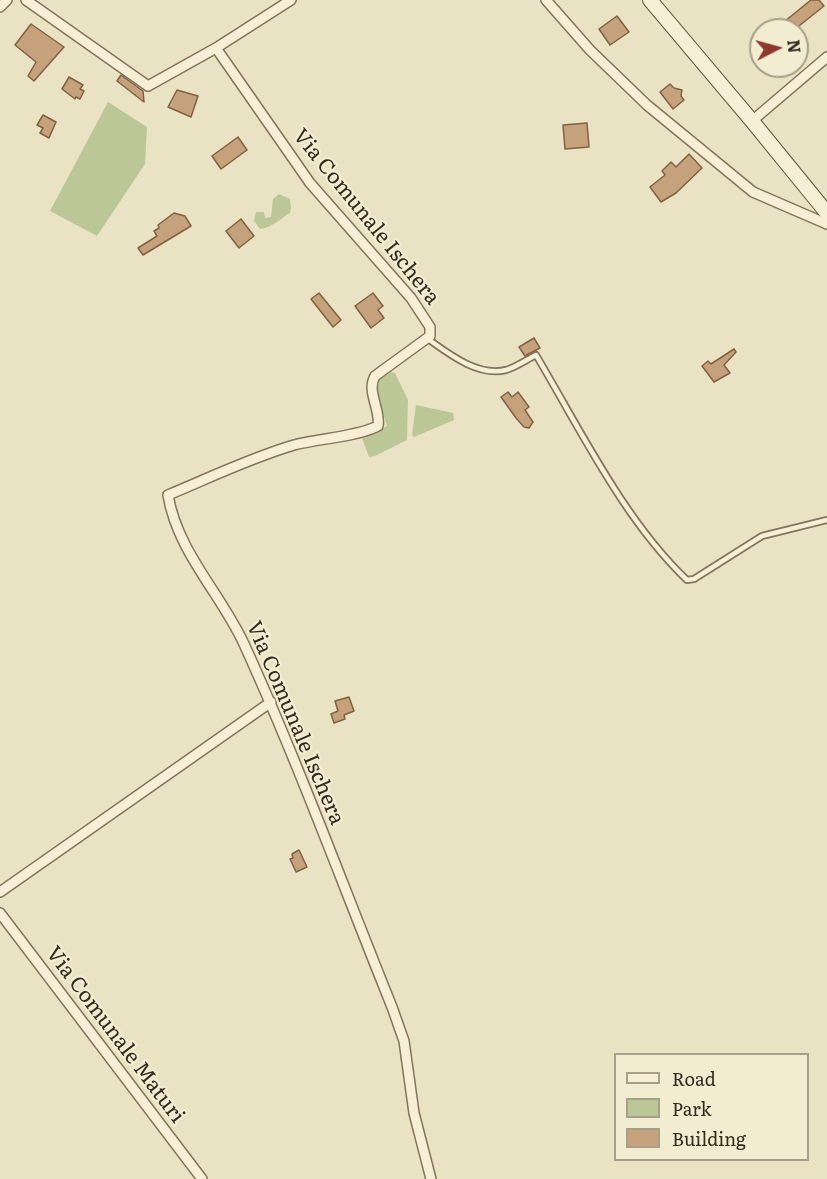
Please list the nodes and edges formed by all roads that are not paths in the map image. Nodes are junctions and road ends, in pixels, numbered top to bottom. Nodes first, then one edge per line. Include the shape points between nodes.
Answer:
1 (7, 0) edge
2 (26, 0) edge
3 (291, 0) edge
4 (546, 0) edge
5 (650, 0) edge
6 (0, 7) edge
7 (216, 48) junction
8 (827, 57) edge
9 (752, 121) junction
10 (827, 213) edge
11 (827, 224) edge
12 (428, 339) junction
13 (827, 520) edge
14 (271, 702) junction
15 (0, 892) edge
16 (0, 913) edge
17 (202, 1179) edge
18 (431, 1179) edge

1 - 6 street
2 - 7 street via 148,86
3 - 7 street
4 - 11 street via 647,105 753,192
5 - 9 main road
7 - 12 street, Via Comunale Ischera via 310,183 411,298 430,327
8 - 9 street
9 - 10 main road
12 - 13 lane via 487,372 508,369 536,355 617,491 654,545 687,580 762,536
12 - 14 street, Via Comunale Ischera via 372,381 378,426 268,453 168,495 171,515 186,547 237,628
14 - 15 street
14 - 18 street, Via Comunale Ischera via 404,1041 414,1113
16 - 17 street, Via Comunale Maturi

